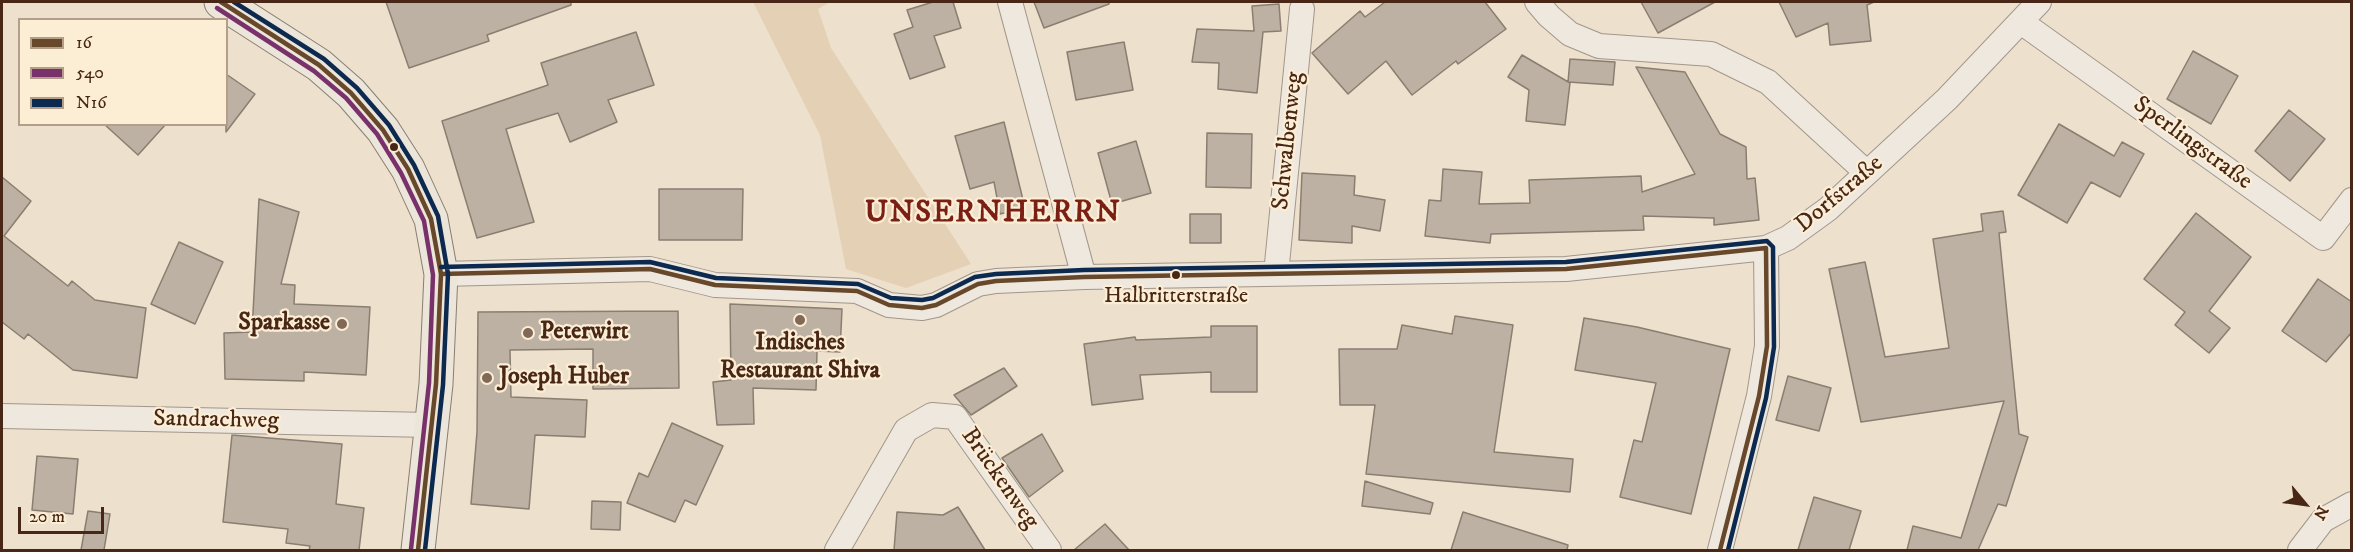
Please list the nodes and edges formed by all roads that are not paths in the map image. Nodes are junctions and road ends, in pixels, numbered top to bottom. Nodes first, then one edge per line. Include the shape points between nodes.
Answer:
1 (221, 2) edge
2 (1010, 2) edge
3 (1537, 2) edge
4 (2039, 2) edge
5 (1302, 9) dead end
6 (2021, 22) junction
7 (1867, 173) junction
8 (2352, 200) edge
9 (1766, 248) junction
10 (441, 273) junction
11 (1276, 274) junction
12 (1084, 277) junction
13 (2, 416) edge
14 (430, 425) junction
15 (2352, 504) edge
16 (418, 550) edge
17 (837, 550) edge
18 (1049, 550) edge
19 (1719, 550) edge
20 (2300, 550) edge

1 - 10 main road via 319,65 351,93 383,130 408,169 431,219
2 - 12 street
3 - 7 street via 1570,34 1599,46 1711,54 1768,82
4 - 6 street, Dorfstraße
5 - 11 street, Schwalbenweg
6 - 7 street, Dorfstraße via 1947,99
6 - 8 street, Sperlingstraße via 2323,238
7 - 9 street, Dorfstraße via 1809,224
9 - 11 street, Dorfstraße via 1566,269
9 - 19 street via 1767,346 1759,396
10 - 12 street, Dorfstraße via 651,269 715,285 857,291 889,305 913,308 936,305 978,284
10 - 14 main road via 436,384
11 - 12 street, Dorfstraße
13 - 14 street, Sandrachweg
14 - 16 main road
15 - 20 street via 2323,520
17 - 18 street, Brückenweg via 906,430 932,415 955,417

